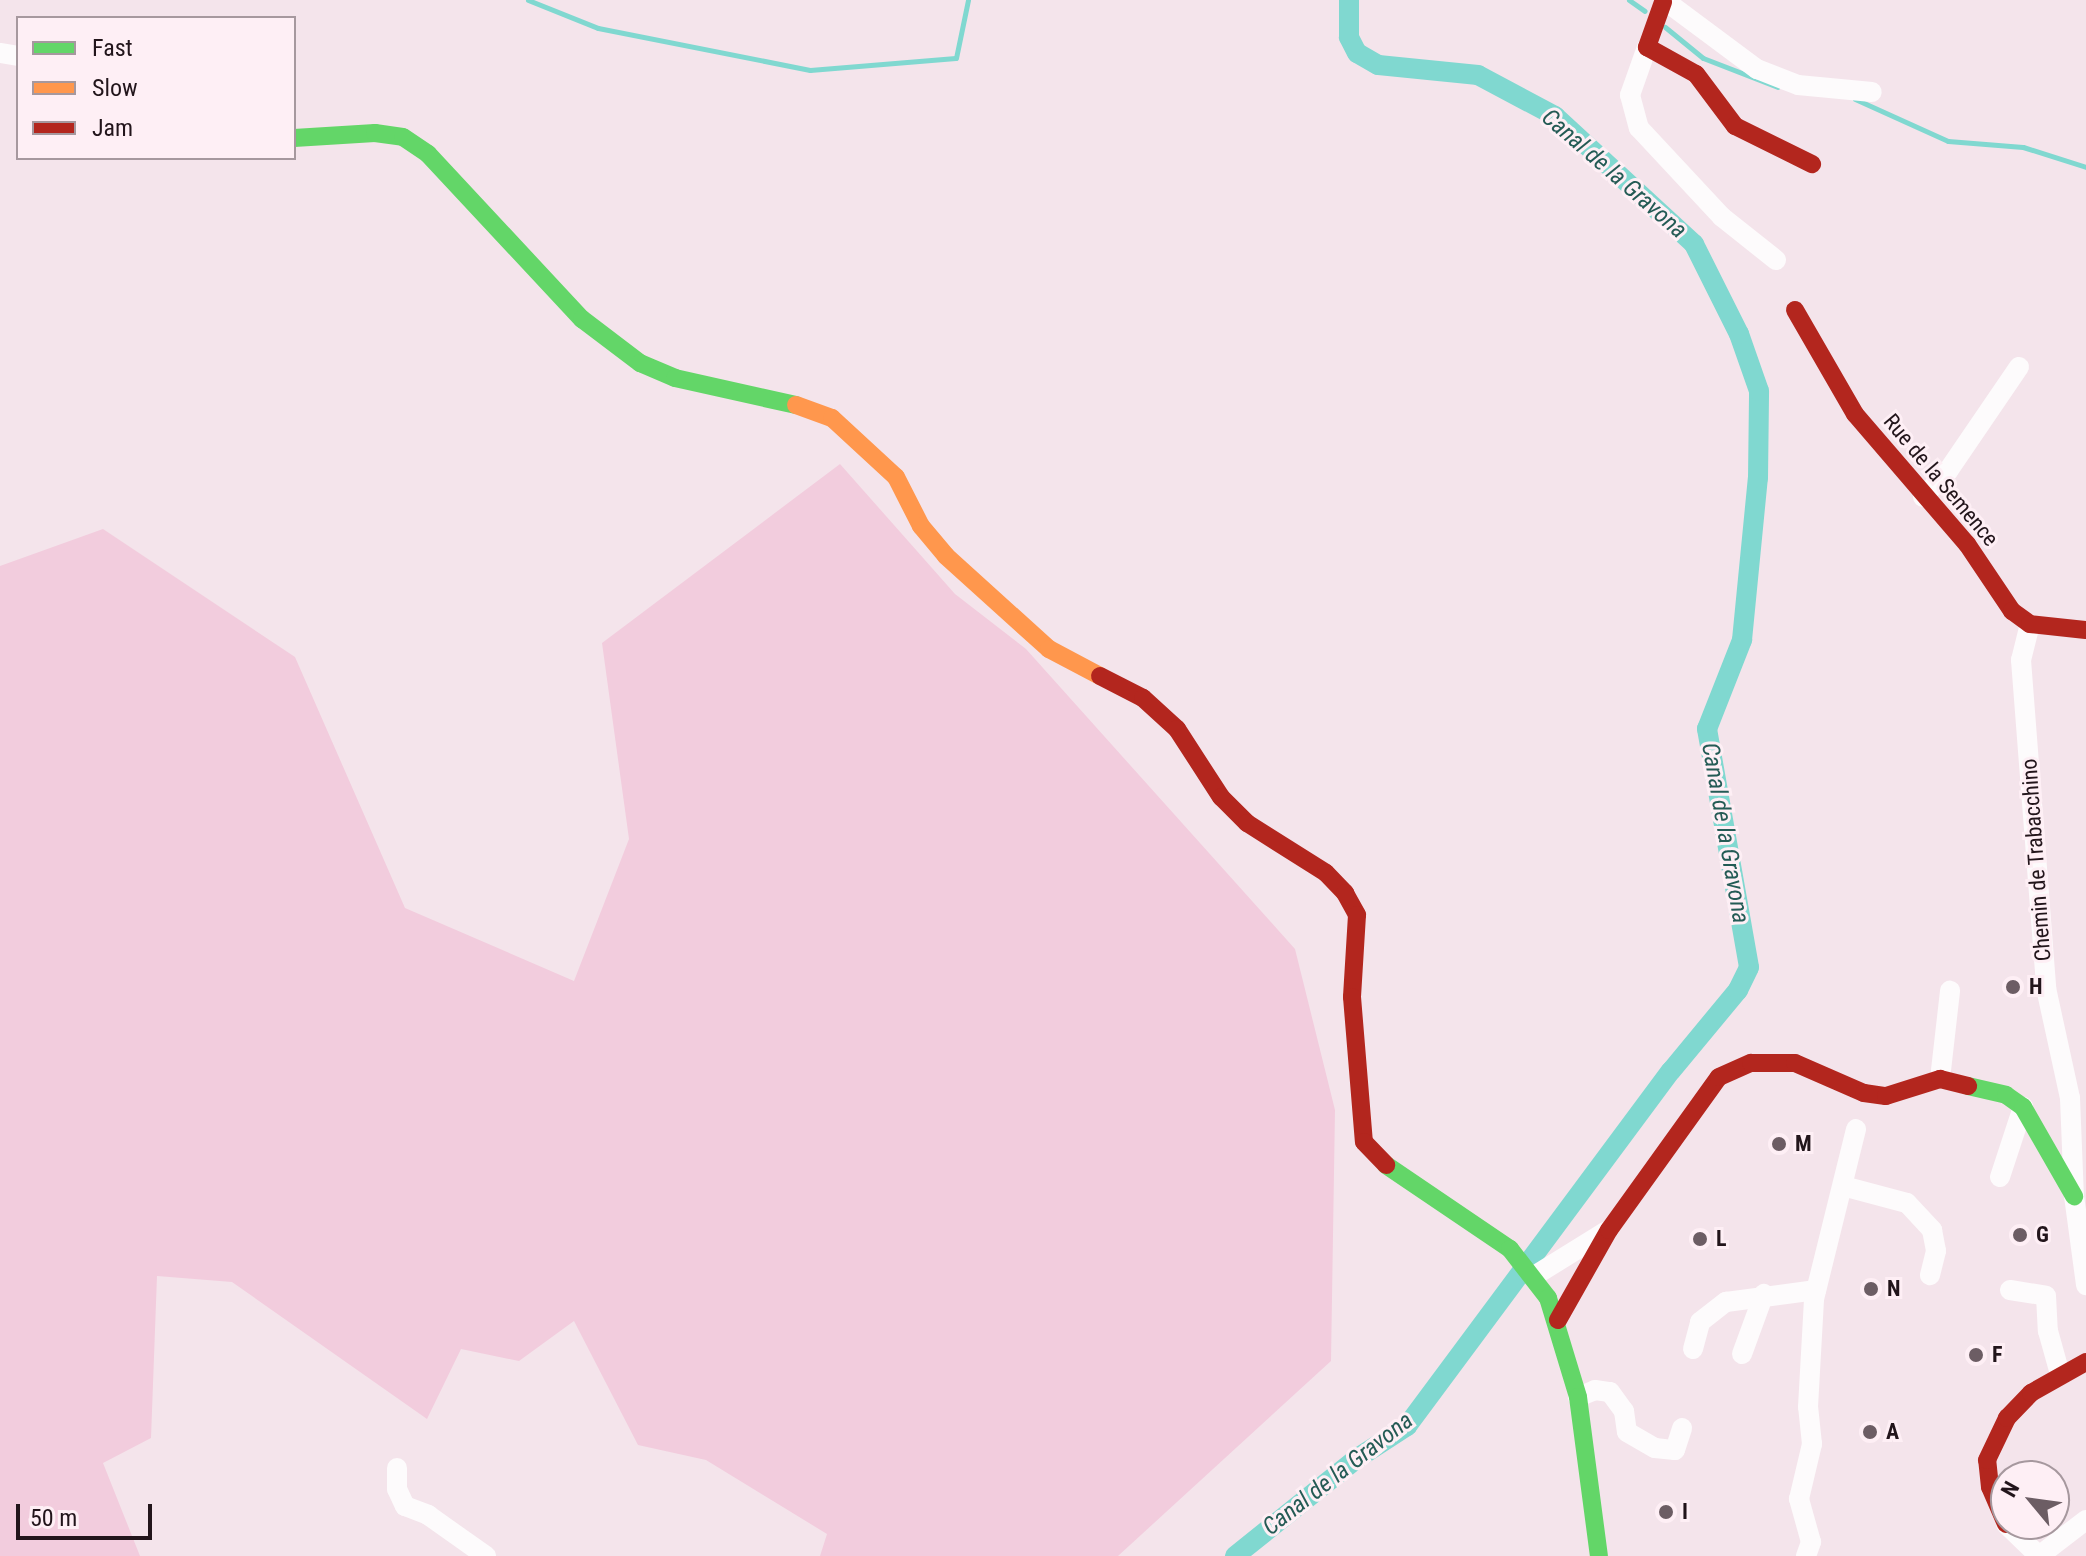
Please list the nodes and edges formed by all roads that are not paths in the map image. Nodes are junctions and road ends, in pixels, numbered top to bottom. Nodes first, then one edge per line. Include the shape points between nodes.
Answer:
1 (1663, 1) edge
2 (1647, 47) junction
3 (1872, 92) dead end
4 (296, 138) edge
5 (1812, 164) dead end
6 (1776, 260) dead end
7 (1795, 310) dead end
8 (2019, 367) dead end
9 (1923, 497) junction
10 (2030, 624) junction
11 (2086, 630) edge
12 (1950, 991) dead end
13 (1940, 1079) junction
14 (2023, 1107) junction
15 (1856, 1129) dead end
16 (2000, 1177) dead end
17 (1843, 1186) junction
18 (2074, 1196) junction
19 (1609, 1230) junction
20 (1930, 1275) dead end
21 (1534, 1276) junction
22 (2086, 1285) edge
23 (1816, 1290) junction
24 (2010, 1290) dead end
25 (1764, 1294) junction
26 (1558, 1320) junction
27 (1693, 1349) dead end
28 (1742, 1354) dead end
29 (2086, 1362) edge
30 (2060, 1374) junction
31 (1578, 1397) junction
32 (1682, 1428) dead end
33 (397, 1468) dead end
34 (1990, 1487) edge
35 (2086, 1520) edge
36 (2021, 1540) edge
37 (2036, 1555) edge
38 (486, 1556) edge
39 (1599, 1556) edge
40 (1806, 1556) edge

1 - 2 street
1 - 3 street via 1757,69 1798,85
2 - 5 street via 1696,74 1735,126
2 - 6 street via 1630,95 1639,128 1722,217
4 - 21 street via 375,133 403,137 428,154 582,319 640,363 675,378 810,408 832,418 896,477 921,526 946,556 1049,649 1113,678 1177,729 1221,797 1247,823 1326,873 1357,915 1352,997 1364,1142 1374,1156 1510,1249
7 - 9 street, Rue de la Semence via 1855,414
8 - 9 street via 1948,471
9 - 10 street, Rue de la Semence via 1967,544 2012,611
10 - 11 street
10 - 18 street, Chemin de Trabacchino via 2021,660 2046,988 2070,1098
12 - 13 street
13 - 14 street via 2006,1095
13 - 19 street via 1886,1096 1864,1093 1785,1061 1719,1077
14 - 16 street
14 - 18 street
15 - 17 street
17 - 20 street via 1907,1203 1932,1230 1936,1251
17 - 23 street
18 - 22 street, Chemin de Trabacchino
19 - 21 street
19 - 26 street
21 - 26 street
23 - 25 street
23 - 40 street via 1808,1407 1812,1444 1799,1499 1811,1542
24 - 30 street via 2046,1296 2048,1331
25 - 27 street via 1712,1309 1700,1322
25 - 28 street
26 - 31 street
29 - 30 street
30 - 34 street via 2007,1418 1987,1460
31 - 32 street via 1595,1390 1610,1392 1624,1411 1627,1432 1655,1448 1675,1450
31 - 39 street
33 - 38 street via 397,1489 405,1506 428,1515
35 - 37 street
36 - 37 street

